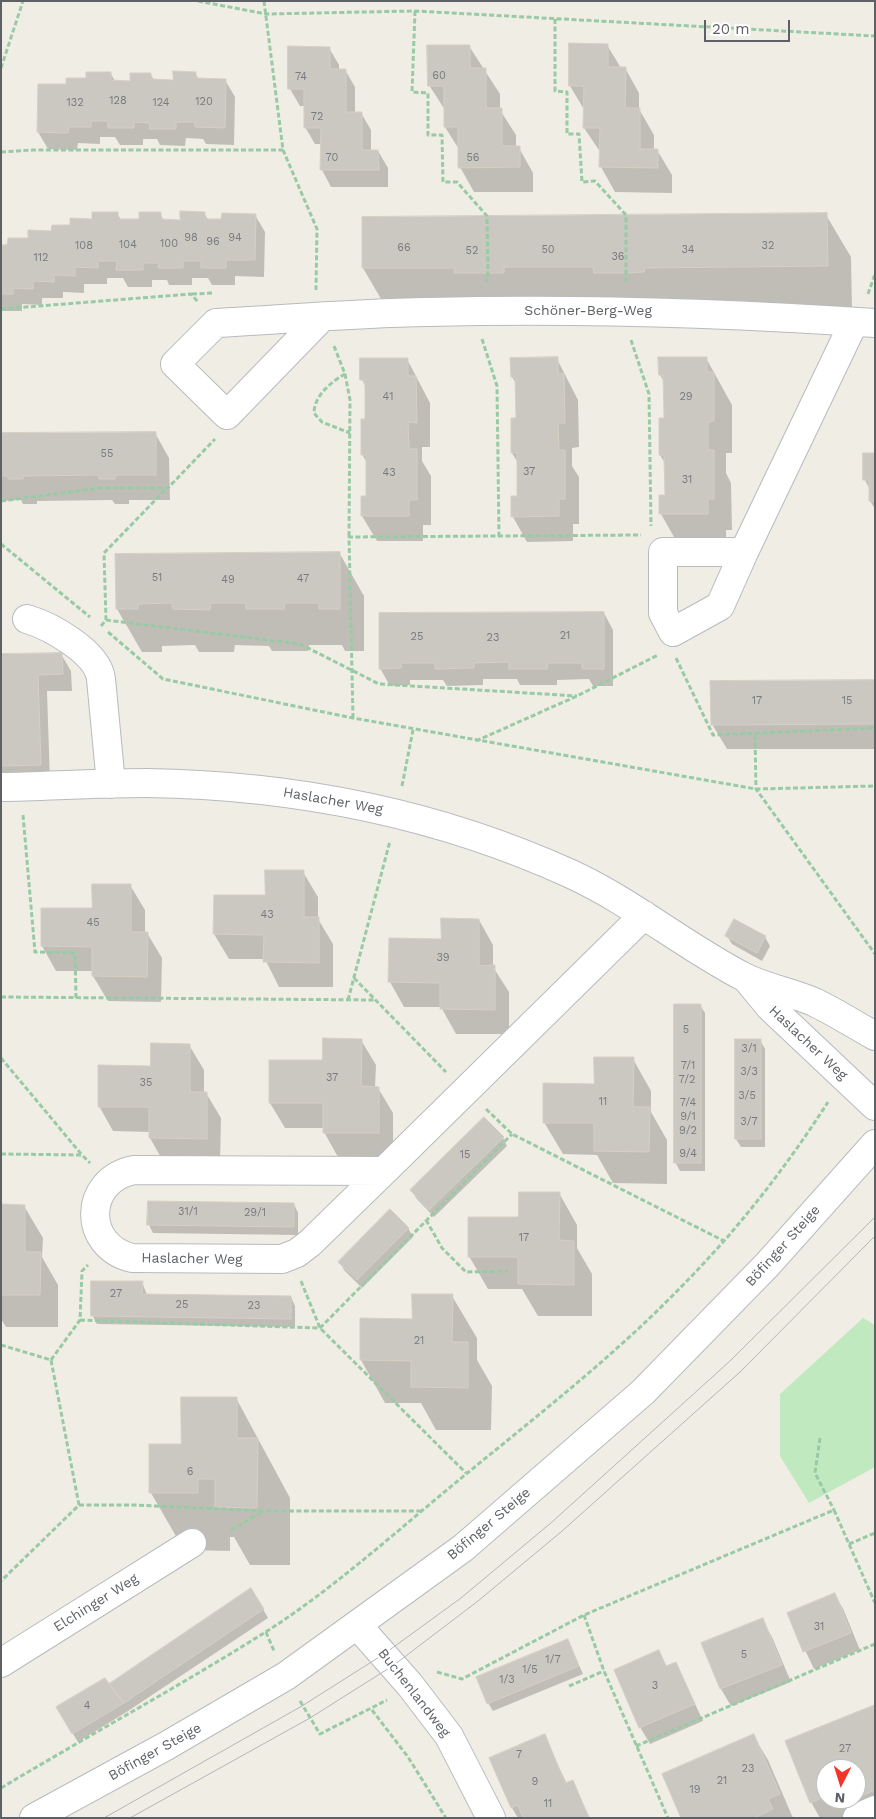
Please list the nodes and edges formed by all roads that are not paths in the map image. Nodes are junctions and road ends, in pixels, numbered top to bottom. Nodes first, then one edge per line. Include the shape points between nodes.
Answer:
1 (322, 317) junction
2 (865, 323) edge
3 (744, 552) junction
4 (27, 619) dead end
5 (111, 784) junction
6 (11, 787) edge
7 (644, 914) junction
8 (745, 977) junction
9 (875, 1036) edge
10 (875, 1106) edge
11 (875, 1144) edge
12 (384, 1171) junction
13 (192, 1543) dead end
14 (358, 1626) junction
15 (1, 1663) edge
16 (875, 1810) edge
17 (34, 1818) edge
18 (491, 1818) edge
19 (857, 1818) edge

1 - 1 street, Schöner-Berg-Weg via 227,415 175,364 216,323
1 - 2 street, Schöner-Berg-Weg via 578,310
2 - 3 street, Schöner-Berg-Weg
3 - 3 street, Schöner-Berg-Weg via 663,552 663,613 672,640 720,606
4 - 5 street via 64,637 98,666
5 - 6 street, Haslacher Weg
5 - 7 street, Haslacher Weg via 177,784 274,791 339,800 397,813 515,850 580,879
7 - 8 street, Haslacher Weg
7 - 12 street, Haslacher Weg
8 - 9 street, Haslacher Weg via 814,1002
8 - 10 street, Haslacher Weg via 770,1007
11 - 14 street, Böfinger Steige via 767,1265 643,1392 463,1548
12 - 12 street, Haslacher Weg via 141,1170 120,1174 109,1182 97,1200 95,1214 100,1234 108,1245 125,1256 263,1260 290,1257 310,1244
13 - 15 street, Elchinger Weg
14 - 17 street, Böfinger Steige via 286,1676
14 - 18 street, Buchenlandweg via 449,1736
16 - 19 street

